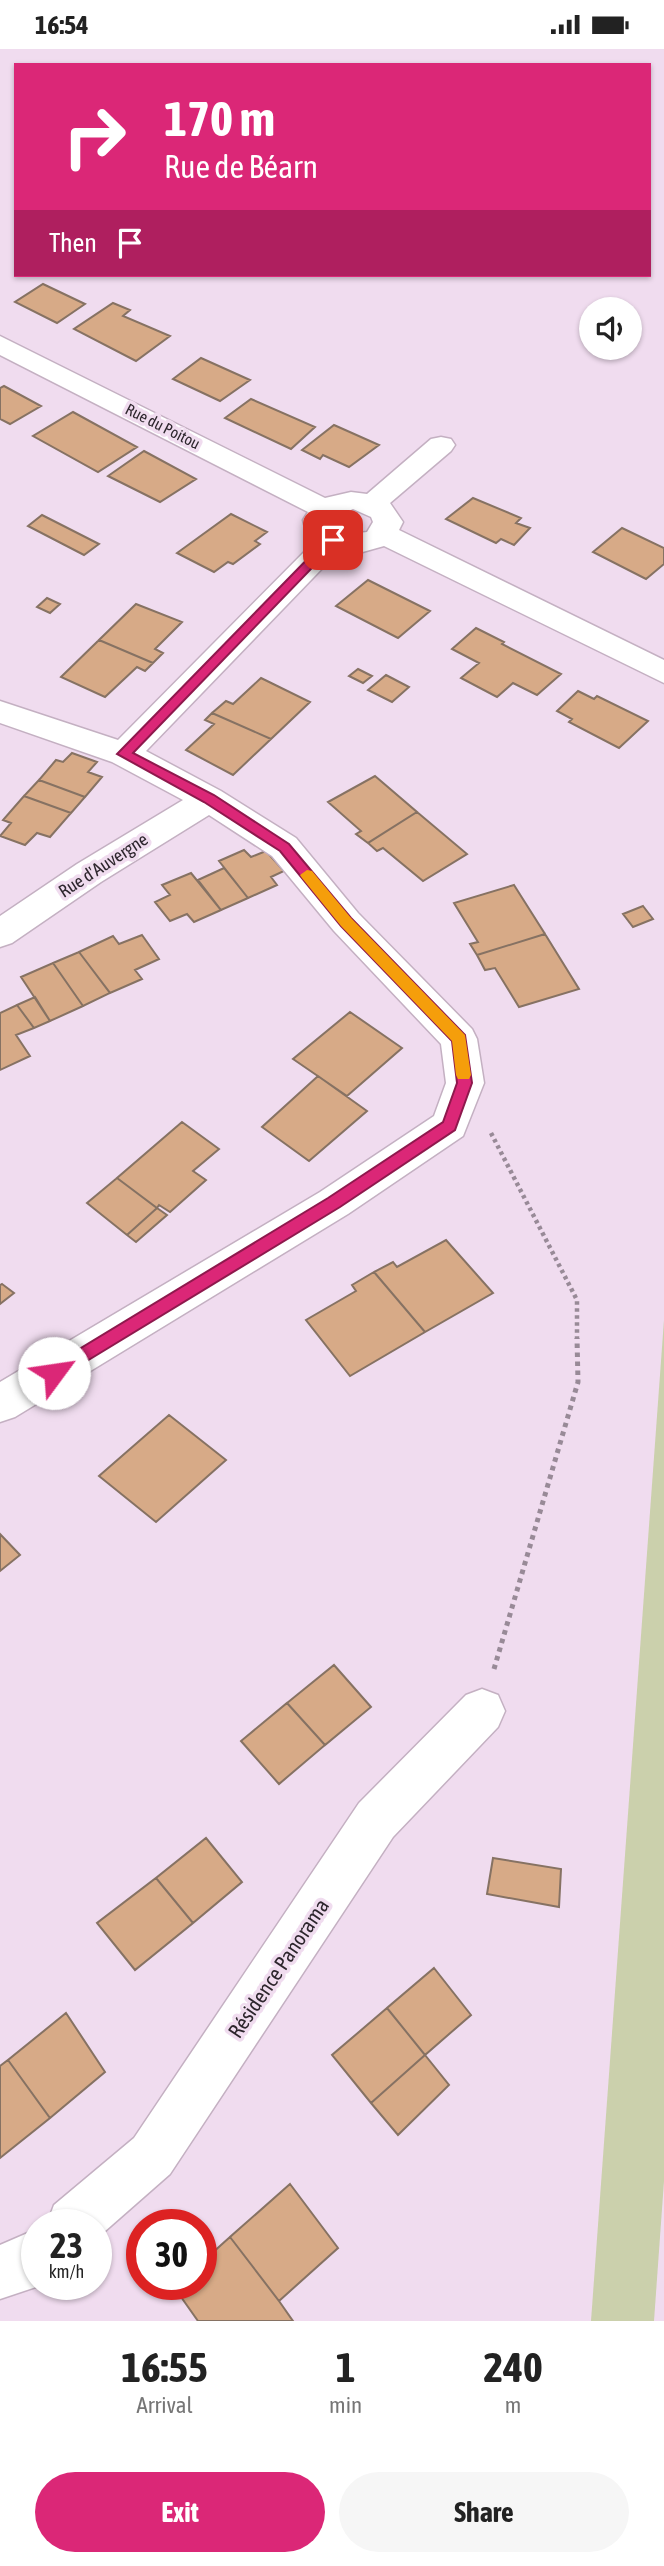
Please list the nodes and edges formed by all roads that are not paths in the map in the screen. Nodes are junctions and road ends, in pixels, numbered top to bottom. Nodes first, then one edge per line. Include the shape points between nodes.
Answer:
1 (0, 344) edge
2 (441, 445) dead end
3 (372, 504) junction
4 (325, 509) junction
5 (383, 534) junction
6 (333, 540) junction
7 (664, 673) edge
8 (0, 712) edge
9 (124, 754) junction
10 (209, 799) junction
11 (0, 934) edge
12 (0, 1404) edge
13 (482, 1710) road end
14 (90, 2209) edge
15 (21, 2267) edge
16 (0, 2272) edge

1 - 4 street, Rue du Poitou
2 - 3 street
3 - 4 street via 347,501
3 - 5 street via 387,516
4 - 6 street via 318,526
5 - 6 street via 359,544
5 - 7 street
6 - 9 street
8 - 9 street
9 - 10 street
10 - 11 street, Rue d'Auvergne
10 - 12 street via 285,847 346,922 459,1039 465,1083 450,1125 334,1203
13 - 14 street, Résidence Panorama via 376,1820 152,2156
15 - 16 street

